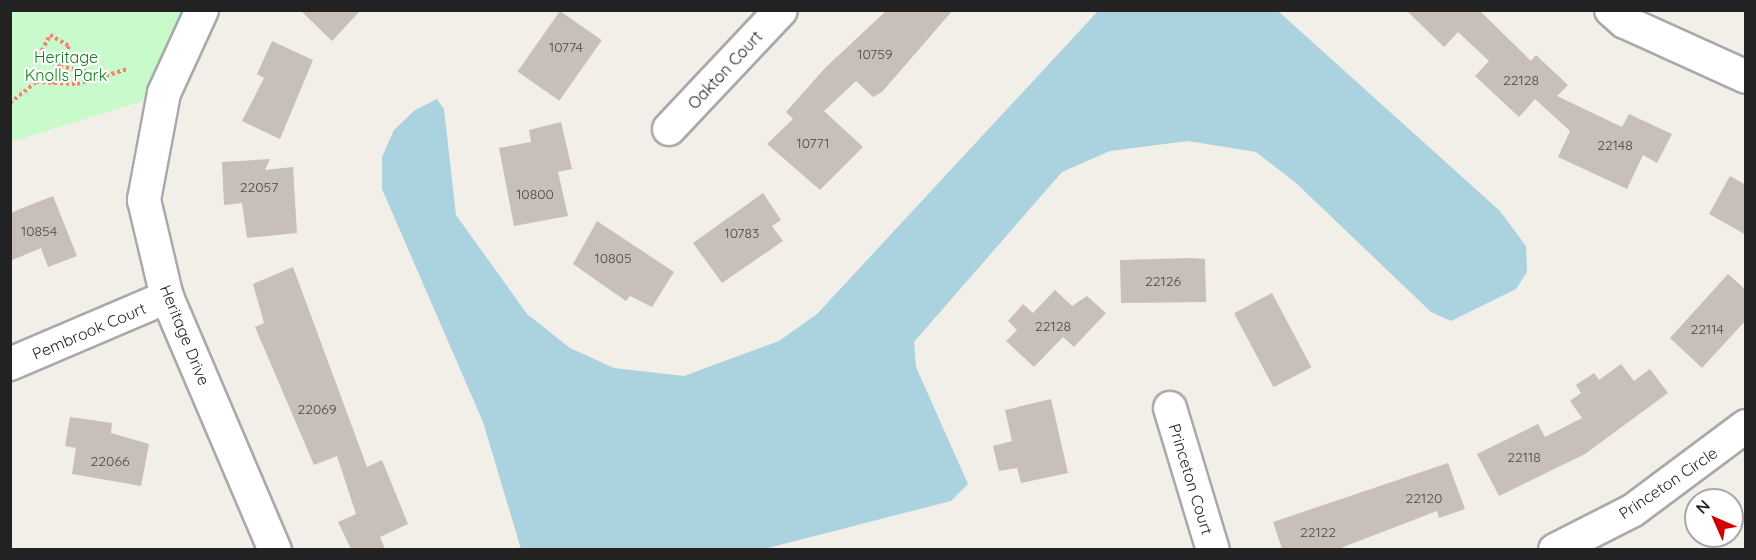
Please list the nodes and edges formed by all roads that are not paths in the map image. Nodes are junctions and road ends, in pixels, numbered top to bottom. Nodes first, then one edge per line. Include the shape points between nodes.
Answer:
1 (202, 10) edge
2 (781, 10) edge
3 (1611, 10) edge
4 (1746, 77) edge
5 (669, 129) dead end
6 (167, 297) junction
7 (10, 364) edge
8 (1170, 408) dead end
9 (1746, 426) edge
10 (275, 549) edge
11 (1213, 549) edge
12 (1555, 549) edge

1 - 6 street, Heritage Drive via 164,93 144,200
2 - 5 street, Oakton Court
3 - 4 street via 1625,22
6 - 7 street, Pembrook Court
6 - 10 street, Heritage Drive
8 - 11 street, Princeton Court
9 - 12 street, Princeton Circle via 1632,510

